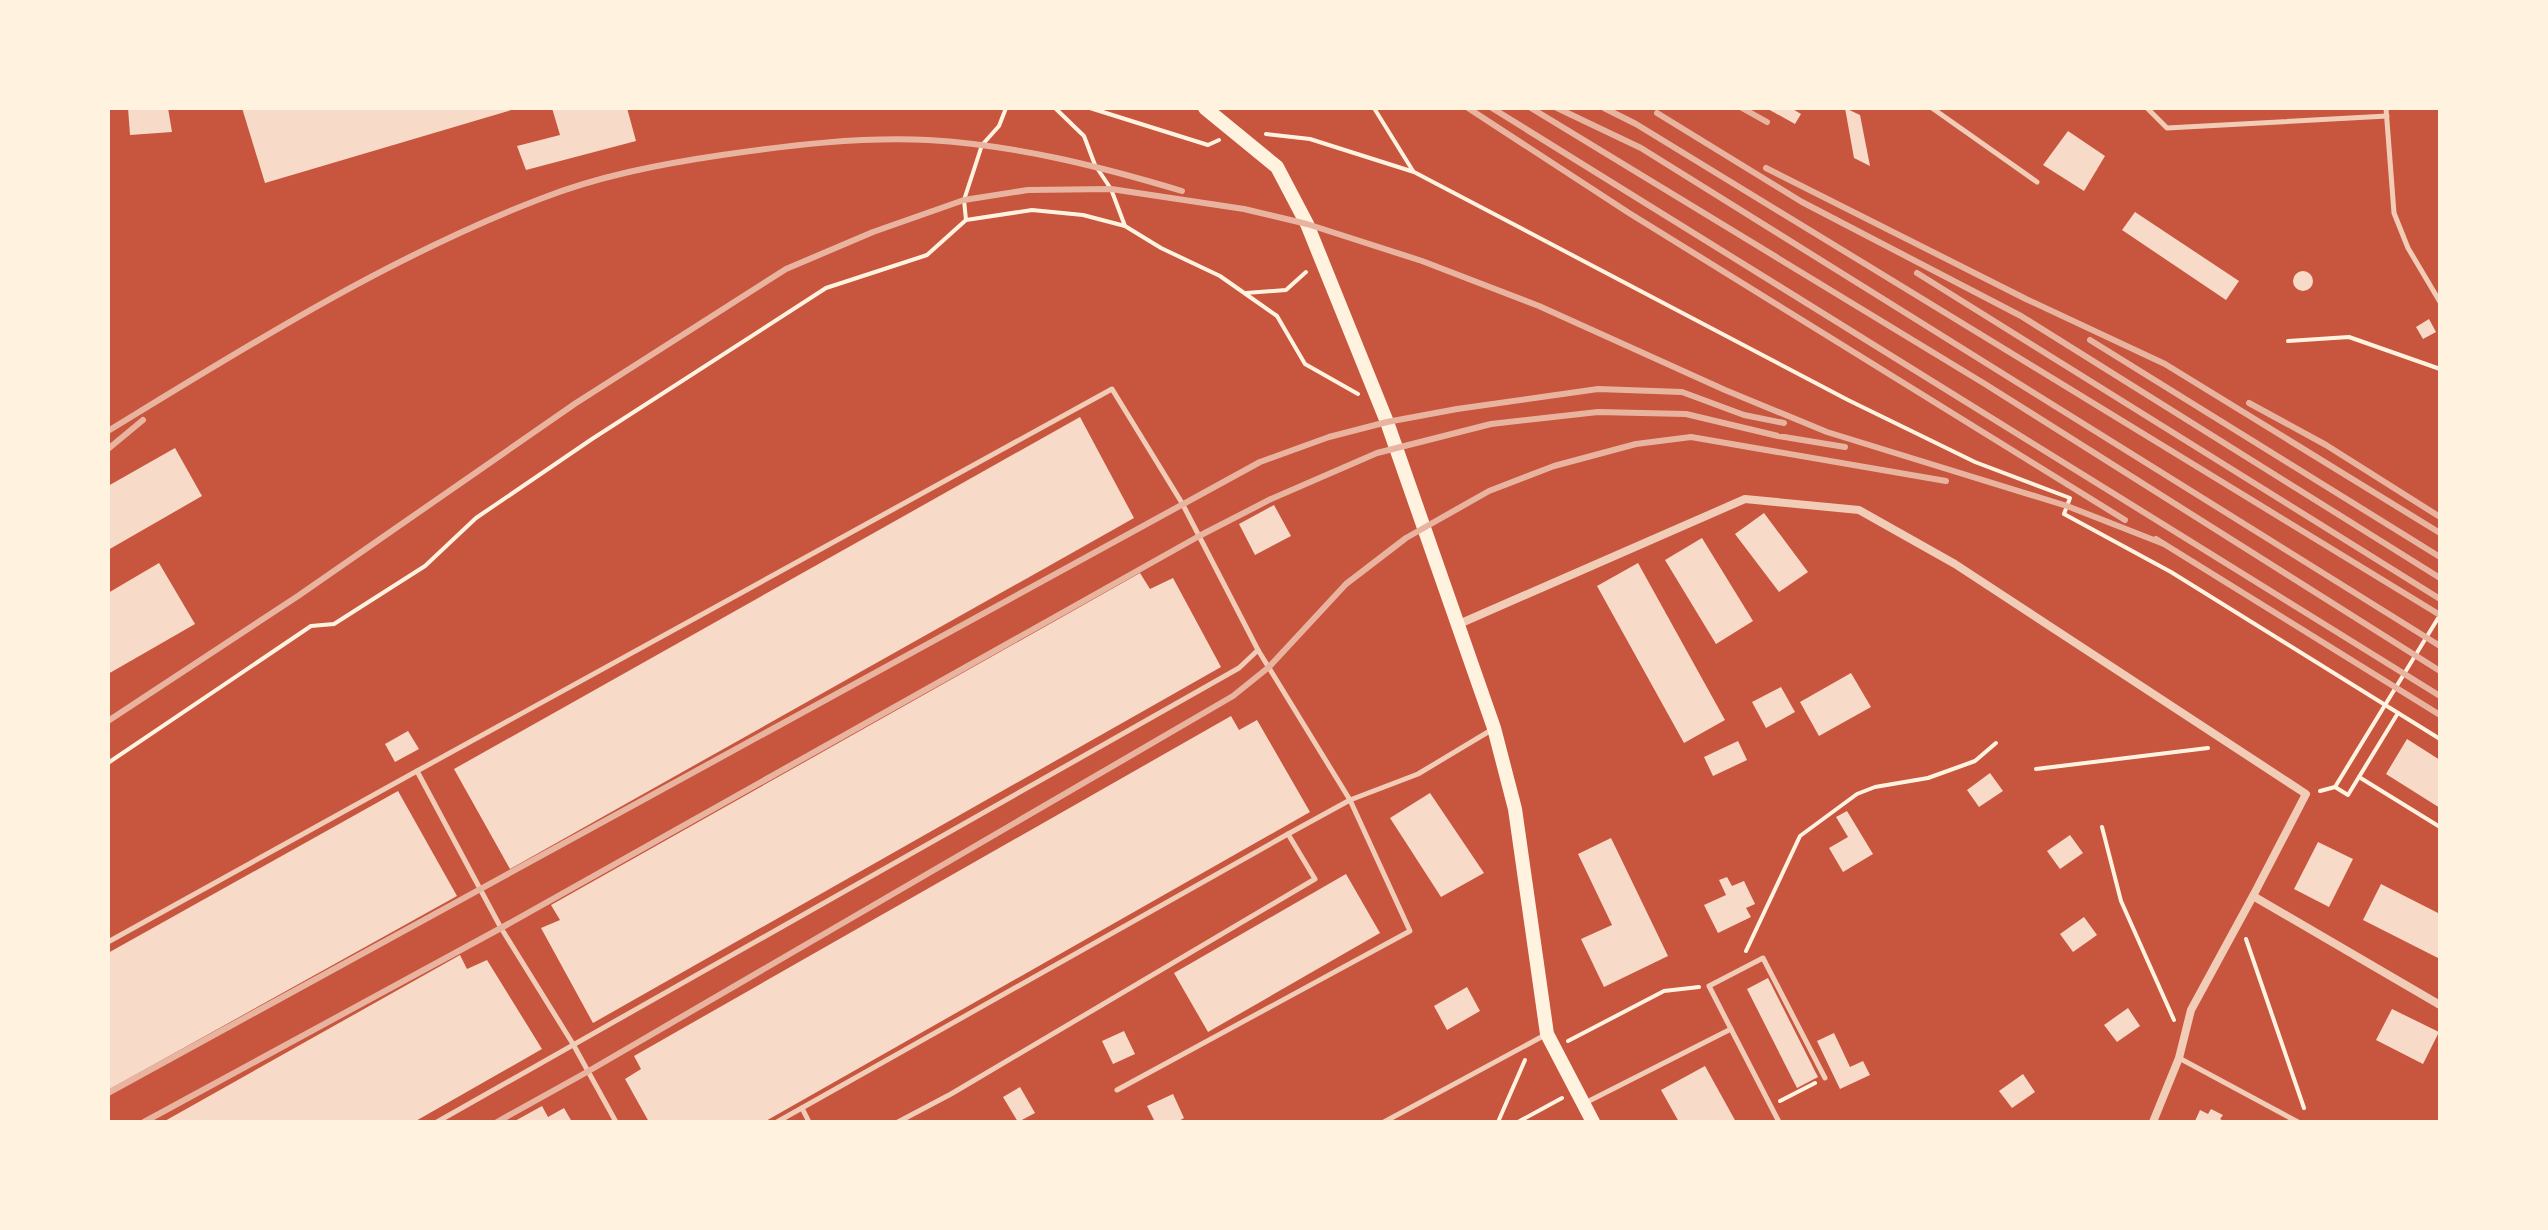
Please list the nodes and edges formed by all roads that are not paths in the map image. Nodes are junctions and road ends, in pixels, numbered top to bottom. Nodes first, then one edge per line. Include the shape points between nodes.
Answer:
1 (1205, 108) edge
2 (1932, 108) edge
3 (2147, 108) edge
4 (2386, 108) edge
5 (2387, 116) junction
6 (2037, 182) dead end
7 (2440, 302) edge
8 (1459, 624) junction
9 (1258, 650) junction
10 (1494, 728) junction
11 (417, 771) junction
12 (1350, 800) junction
13 (1288, 834) junction
14 (2253, 896) junction
15 (108, 942) edge
16 (2440, 1005) edge
17 (1731, 1029) junction
18 (1550, 1041) junction
19 (573, 1044) junction
20 (2179, 1058) junction
21 (1825, 1078) road end
22 (1117, 1090) dead end
23 (1580, 1097) junction
24 (802, 1108) junction
25 (437, 1122) edge
26 (616, 1122) edge
27 (777, 1122) edge
28 (809, 1122) edge
29 (898, 1122) edge
30 (1384, 1122) edge
31 (1593, 1122) edge
32 (1779, 1122) edge
33 (2153, 1122) edge
34 (2298, 1122) edge

1 - 8 main road via 1277,167 1307,224 1381,406
2 - 6 lane
3 - 5 lane via 2167,128
4 - 5 lane
5 - 7 lane via 2394,213
8 - 10 main road
8 - 14 street via 1745,499 1859,510 1955,564 2306,794
9 - 11 lane via 1201,535 1112,389
9 - 12 lane
9 - 19 lane via 1239,668
10 - 12 lane via 1418,774
10 - 18 main road via 1515,809
11 - 15 lane
11 - 19 lane via 501,928
12 - 13 lane
12 - 22 lane via 1410,931
13 - 24 lane
13 - 29 lane via 1315,879
14 - 16 street
14 - 20 street via 2191,1010
17 - 21 lane via 1709,986 1763,958
17 - 23 lane
17 - 32 lane
18 - 23 main road
18 - 30 lane via 1532,1043
19 - 25 lane
19 - 26 lane
20 - 33 street
20 - 34 lane
23 - 31 main road
24 - 27 lane
24 - 28 lane

